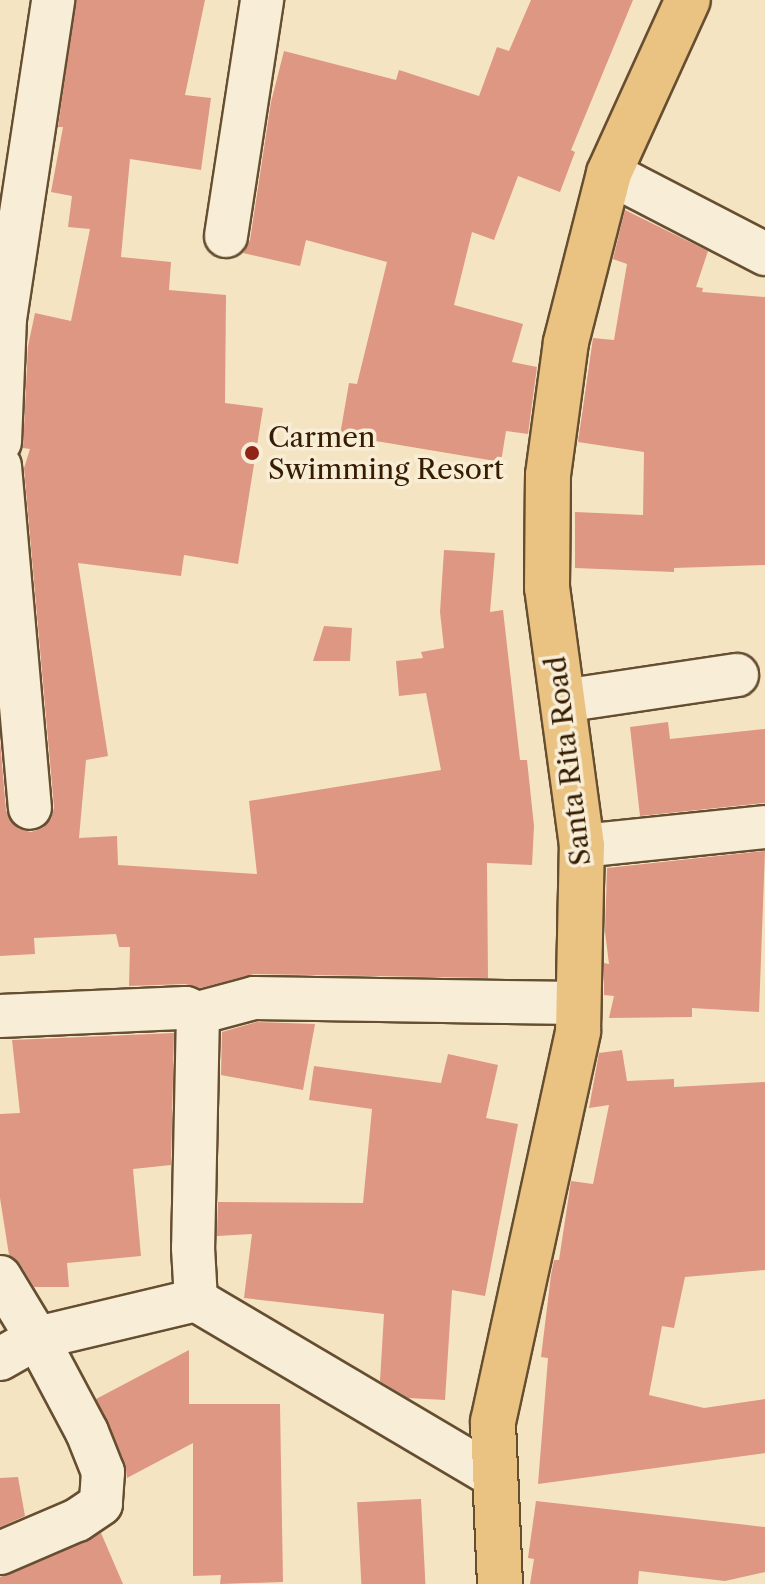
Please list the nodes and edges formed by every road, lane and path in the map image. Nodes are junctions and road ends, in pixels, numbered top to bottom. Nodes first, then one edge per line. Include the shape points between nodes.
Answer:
1 (53, 0) edge
2 (262, 0) edge
3 (688, 0) edge
4 (609, 173) junction
5 (226, 236) dead end
6 (765, 254) edge
7 (0, 442) edge
8 (0, 466) edge
9 (737, 675) dead end
10 (563, 701) junction
11 (30, 808) dead end
12 (765, 827) edge
13 (582, 846) junction
14 (578, 1003) junction
15 (198, 1013) junction
16 (0, 1016) edge
17 (0, 1277) edge
18 (196, 1300) junction
19 (37, 1338) junction
20 (0, 1359) edge
21 (494, 1476) junction
22 (0, 1553) edge
23 (500, 1584) edge

1 - 7 street via 5,319
2 - 5 street
3 - 4 main road, Santa Rita Road
4 - 6 street
4 - 10 main road, Santa Rita Road via 566,342 548,475 547,588
8 - 11 street
9 - 10 street
10 - 13 main road, Santa Rita Road
12 - 13 street
13 - 14 main road, Santa Rita Road
14 - 15 street via 254,998
14 - 21 main road, Santa Rita Road via 578,1031 493,1422
15 - 16 street via 186,1008
15 - 18 street
17 - 19 street
18 - 19 street
18 - 21 street
19 - 20 street
19 - 22 street via 103,1472 101,1504
21 - 23 main road, Santa Rita Road

